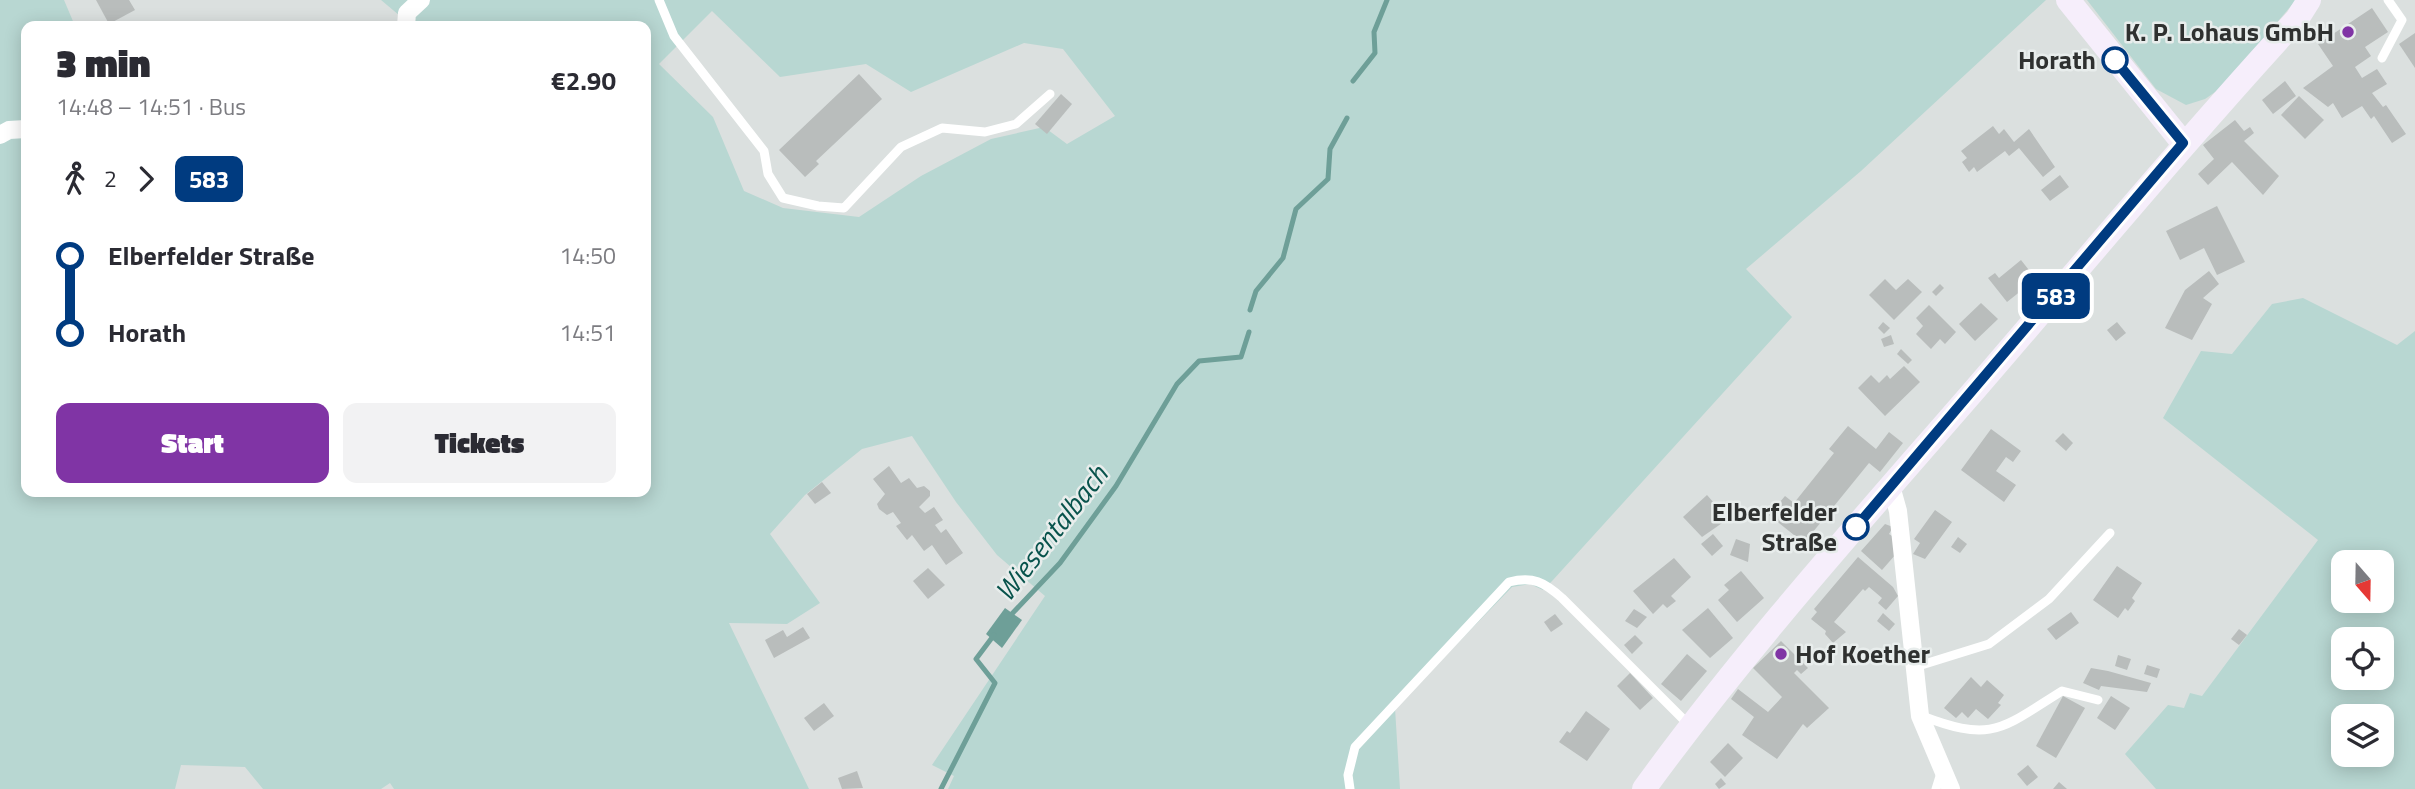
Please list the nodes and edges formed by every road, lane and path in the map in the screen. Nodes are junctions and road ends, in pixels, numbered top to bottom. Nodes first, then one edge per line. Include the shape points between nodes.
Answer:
1 (421, 0) edge
2 (659, 0) edge
3 (2068, 0) edge
4 (2309, 0) edge
5 (2388, 0) edge
6 (406, 21) edge
7 (2382, 58) dead end
8 (1051, 94) dead end
9 (21, 129) edge
10 (0, 135) edge
11 (2183, 143) junction
12 (1891, 486) junction
13 (2110, 533) dead end
14 (1913, 667) junction
15 (2098, 701) dead end
16 (1920, 716) junction
17 (1690, 726) junction
18 (1942, 771) junction
19 (1350, 789) edge
20 (1644, 789) edge
21 (1936, 789) edge
22 (1951, 789) edge

1 - 6 street via 407,13
2 - 8 lane via 674,36 764,151 768,174 783,198 844,208 901,147 942,128 985,132 1016,124
3 - 11 main road
4 - 11 main road via 2297,19
5 - 7 lane via 2402,20
9 - 10 street
11 - 12 main road
12 - 14 street via 1898,512
12 - 17 main road
13 - 14 lane via 2049,599 1989,644
14 - 16 street
15 - 16 lane via 2062,691 2012,722 1987,731 1960,731
16 - 18 street
17 - 19 lane via 1542,581 1524,578 1509,582 1355,747 1348,775
17 - 20 main road
18 - 21 lane
18 - 22 street

